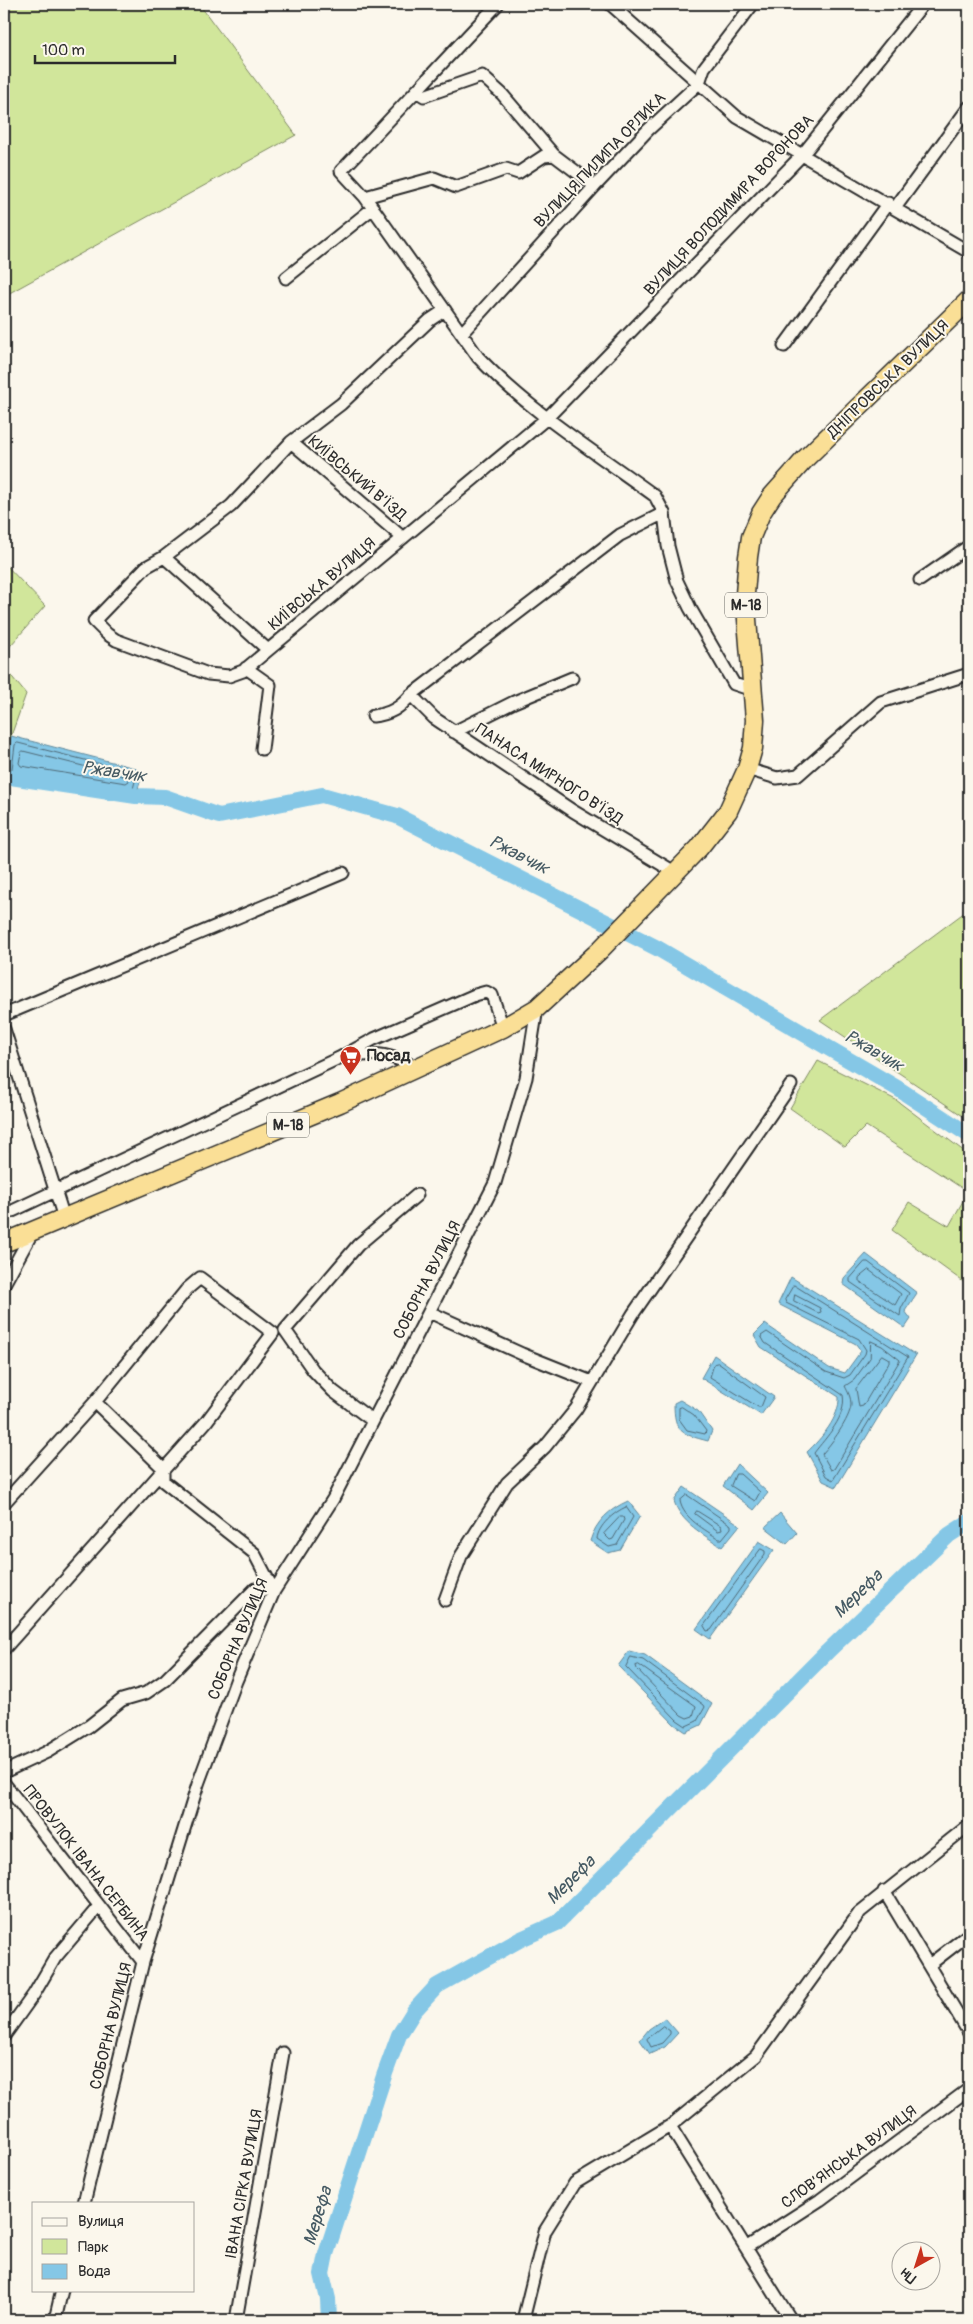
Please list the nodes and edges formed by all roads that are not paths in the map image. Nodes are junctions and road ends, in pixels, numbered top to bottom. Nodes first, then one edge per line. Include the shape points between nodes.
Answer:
1 (498, 4) edge
2 (610, 4) edge
3 (753, 4) edge
4 (923, 4) edge
5 (699, 83) junction
6 (416, 91) junction
7 (969, 107) edge
8 (803, 154) junction
9 (554, 155) junction
10 (595, 186) junction
11 (365, 197) junction
12 (891, 206) junction
13 (373, 208) junction
14 (969, 252) edge
15 (286, 278) dead end
16 (969, 300) edge
17 (445, 310) junction
18 (462, 333) junction
19 (784, 346) dead end
20 (547, 418) junction
21 (290, 442) junction
22 (664, 513) junction
23 (403, 538) junction
24 (969, 546) edge
25 (164, 557) junction
26 (920, 580) dead end
27 (268, 650) junction
28 (246, 668) junction
29 (969, 674) edge
30 (572, 678) dead end
31 (754, 687) junction
32 (411, 694) junction
33 (373, 716) dead end
34 (454, 732) junction
35 (262, 749) dead end
36 (748, 769) junction
37 (343, 873) dead end
38 (676, 873) junction
39 (537, 1008) junction
40 (4, 1015) edge
41 (503, 1028) junction
42 (4, 1029) edge
43 (340, 1058) junction
44 (417, 1068) junction
45 (791, 1085) dead end
46 (57, 1190) junction
47 (417, 1195) dead end
48 (4, 1215) edge
49 (64, 1218) junction
50 (33, 1231) junction
51 (4, 1244) edge
52 (4, 1284) edge
53 (429, 1312) junction
54 (285, 1330) junction
55 (273, 1333) junction
56 (592, 1382) junction
57 (95, 1402) junction
58 (373, 1421) junction
59 (163, 1468) junction
60 (4, 1503) edge
61 (274, 1591) junction
62 (444, 1600) dead end
63 (4, 1649) edge
64 (4, 1772) edge
65 (4, 1783) edge
66 (969, 1825) edge
67 (884, 1891) junction
68 (99, 1906) junction
69 (969, 1934) edge
70 (143, 1962) junction
71 (929, 1965) junction
72 (969, 2032) edge
73 (4, 2036) edge
74 (283, 2053) dead end
75 (969, 2089) edge
76 (670, 2126) junction
77 (84, 2202) edge
78 (747, 2248) junction
79 (62, 2292) edge
80 (55, 2320) edge
81 (236, 2320) edge
82 (523, 2320) edge
83 (790, 2320) edge

1 - 6 street
2 - 5 street
3 - 5 street, ВУЛИЦЯ ПИЛИПА ОРЛИКА via 704,68
4 - 8 street, ВУЛИЦЯ ВОЛОДИМИРА ВОРОНОВА
5 - 8 street via 737,117
5 - 10 street, ВУЛИЦЯ ПИЛИПА ОРЛИКА
6 - 9 street via 424,96 482,76 502,94
6 - 11 street via 341,171
7 - 12 street
8 - 12 street
8 - 20 street, ВУЛИЦЯ ВОЛОДИМИРА ВОРОНОВА
9 - 10 street
9 - 11 street via 544,156 518,172 506,168 456,187 434,178
10 - 18 street, ВУЛИЦЯ ПИЛИПА ОРЛИКА
11 - 13 street
12 - 14 street
12 - 19 street
13 - 15 street
13 - 17 street
16 - 31 highway, ДНІПРОВСЬКА ВУЛИЦЯ / М-18 via 806,458 761,513 752,537 745,594
17 - 18 street
17 - 21 street via 430,320 341,404
18 - 20 street via 498,378
20 - 22 street via 655,496
20 - 23 street, КИЇВСЬКА ВУЛИЦЯ
21 - 23 street, КИЇВСЬКИЙ В’ЇЗД
21 - 25 street via 231,506
22 - 31 street via 677,581 690,608 734,684
22 - 32 street via 620,535
23 - 27 street, КИЇВСЬКА ВУЛИЦЯ
24 - 26 street
25 - 27 street
25 - 28 street, КИЇВСЬКА ВУЛИЦЯ via 146,567 94,621 116,640 208,674 228,676
27 - 28 street, КИЇВСЬКА ВУЛИЦЯ
28 - 35 street via 270,685
29 - 36 street via 881,702 798,775 777,778
30 - 34 street
31 - 36 highway, М-18 via 754,739
32 - 33 street via 401,706
32 - 34 street, ПАНАСА МИРНОГО В'ЇЗД via 434,718
34 - 38 street, ПАНАСА МИРНОГО В'ЇЗД via 573,811
36 - 38 highway, М-18 via 728,811
37 - 40 street
38 - 39 highway, М-18
39 - 41 highway, М-18
39 - 53 street, СОБОРНА ВУЛИЦЯ via 526,1078 494,1183
41 - 43 street via 492,995 486,992 374,1039
41 - 44 highway, М-18
42 - 46 street
43 - 44 street via 374,1052 398,1058
43 - 46 street
44 - 49 highway, М-18
45 - 56 street via 633,1314
46 - 48 street
46 - 49 street
47 - 54 street via 358,1245
49 - 50 highway, М-18
50 - 51 highway, М-18
50 - 52 street
53 - 56 street
53 - 58 street, СОБОРНА ВУЛИЦЯ
54 - 55 street
54 - 58 street via 333,1391
55 - 57 street via 200,1278 187,1289
55 - 59 street via 206,1422
56 - 62 street via 576,1409 545,1447 508,1483 461,1556
57 - 59 street
57 - 60 street
58 - 61 street, СОБОРНА ВУЛИЦЯ via 333,1499
59 - 61 street via 163,1481 254,1553
59 - 63 street
61 - 64 street via 255,1589 165,1680 146,1693 122,1700 89,1726 47,1752
61 - 70 street, СОБОРНА ВУЛИЦЯ via 198,1784
65 - 68 street, ПРОВУЛОК ІВАНА СЕРБИНА
66 - 67 street
67 - 71 street
67 - 76 street via 860,1912 756,2056
68 - 70 street, ПРОВУЛОК ІВАНА СЕРБИНА
68 - 73 street via 55,1958
69 - 71 street
70 - 77 street, СОБОРНА ВУЛИЦЯ
71 - 72 street
74 - 81 street, ІВАНА СІРКА ВУЛИЦЯ
75 - 78 street, СЛОВ’ЯНСЬКА ВУЛИЦЯ via 820,2200
76 - 78 street
76 - 82 street via 575,2183 545,2231
78 - 83 street
79 - 80 street

